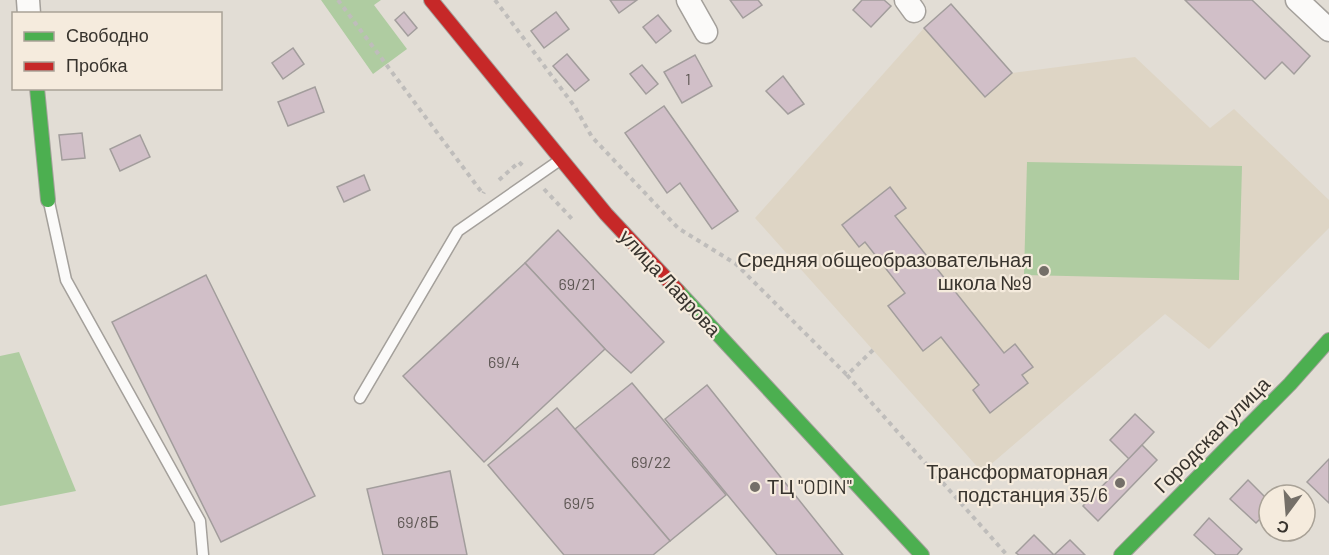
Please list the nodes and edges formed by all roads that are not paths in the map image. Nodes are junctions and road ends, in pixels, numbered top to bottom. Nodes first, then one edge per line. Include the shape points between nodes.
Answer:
1 (431, 0) edge
2 (688, 0) edge
3 (1297, 0) edge
4 (1329, 30) edge
5 (706, 32) dead end
6 (37, 90) edge
7 (561, 160) junction
8 (48, 200) joint
9 (1329, 340) edge
10 (360, 398) dead end
11 (203, 555) edge
12 (922, 555) edge
13 (1121, 555) edge

1 - 7 main road, улица Лаврова
2 - 5 street
3 - 4 street
6 - 8 main road
7 - 10 lane via 458,231
7 - 12 main road, улица Лаврова via 606,214
8 - 11 lane via 66,280 200,520
9 - 13 main road, Городская улица

